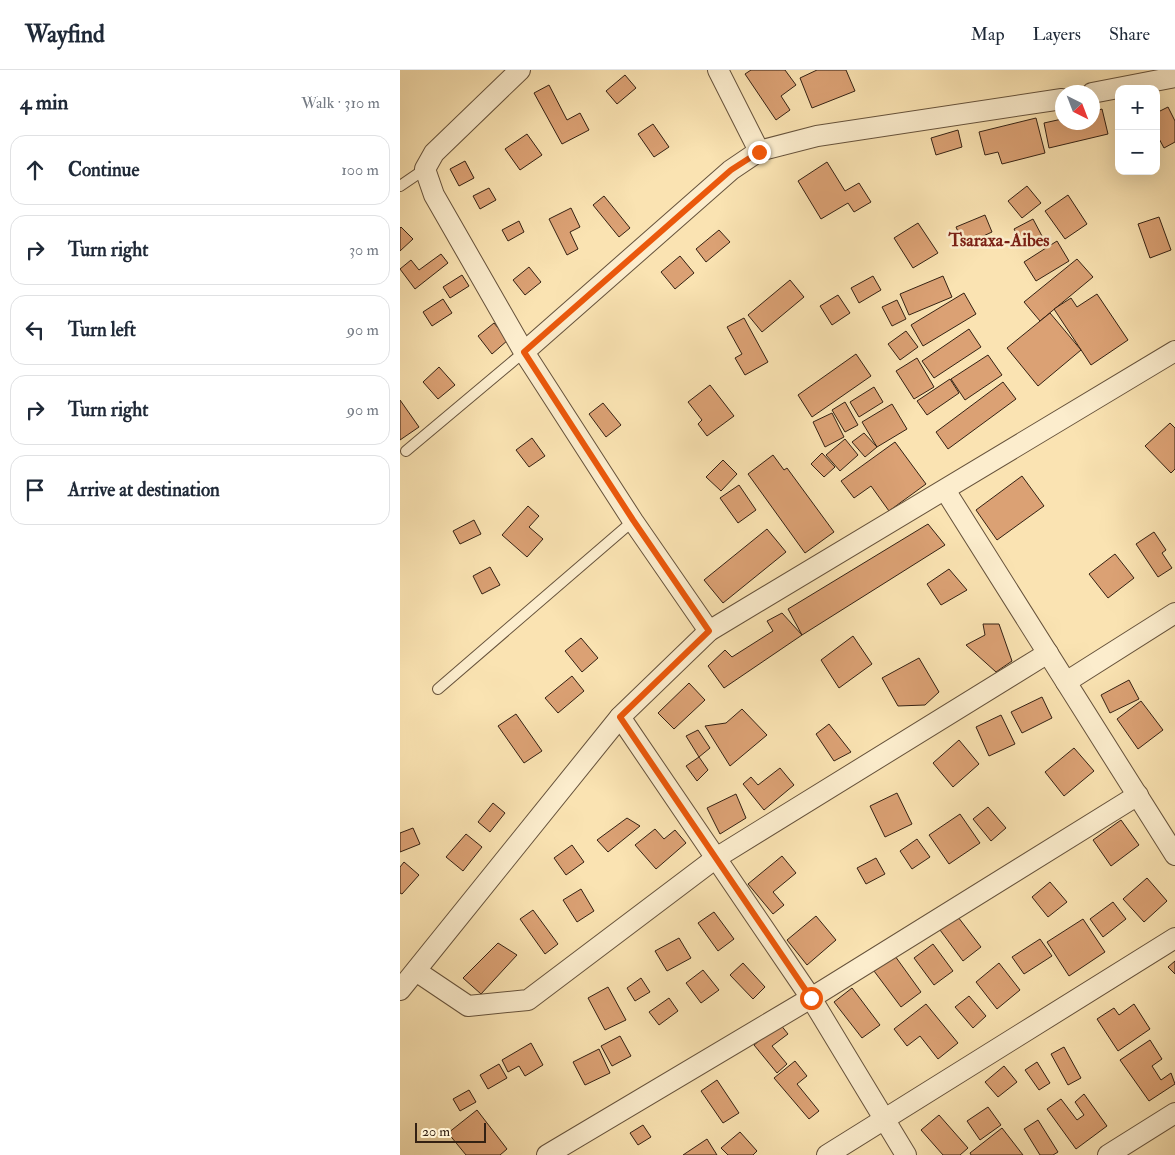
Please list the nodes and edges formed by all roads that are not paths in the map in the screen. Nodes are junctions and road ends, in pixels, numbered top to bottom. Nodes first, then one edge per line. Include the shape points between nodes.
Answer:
1 (520, 70) edge
2 (718, 70) edge
3 (1175, 78) edge
4 (1100, 92) edge
5 (1055, 99) edge
6 (759, 152) junction
7 (425, 169) junction
8 (400, 186) edge
9 (1175, 351) edge
10 (524, 352) junction
11 (406, 451) dead end
12 (945, 490) junction
13 (633, 520) junction
14 (1175, 614) edge
15 (709, 631) junction
16 (1048, 654) junction
17 (1066, 682) junction
18 (438, 689) dead end
19 (620, 717) junction
20 (1138, 795) junction
21 (1175, 855) edge
22 (716, 858) junction
23 (1175, 938) edge
24 (416, 971) junction
25 (400, 990) edge
26 (811, 998) junction
27 (1175, 1113) edge
28 (885, 1120) junction
29 (547, 1155) edge
30 (827, 1155) edge
31 (906, 1155) edge
32 (1108, 1155) edge

1 - 7 street via 434,153
2 - 6 street
3 - 4 street
5 - 6 street via 817,136
6 - 10 street via 731,170
7 - 8 lane
7 - 10 street via 434,195
9 - 12 street
10 - 11 lane
10 - 13 street
12 - 15 street
12 - 16 street
13 - 15 street
13 - 18 lane
14 - 17 street
15 - 19 street
16 - 17 street
16 - 22 street
17 - 20 street
19 - 22 street
19 - 24 street
20 - 21 street
20 - 26 street
22 - 24 street via 528,1000 468,1006
22 - 26 street
23 - 28 street
24 - 25 street
26 - 28 street
26 - 29 street
27 - 32 street
28 - 30 street
28 - 31 street

